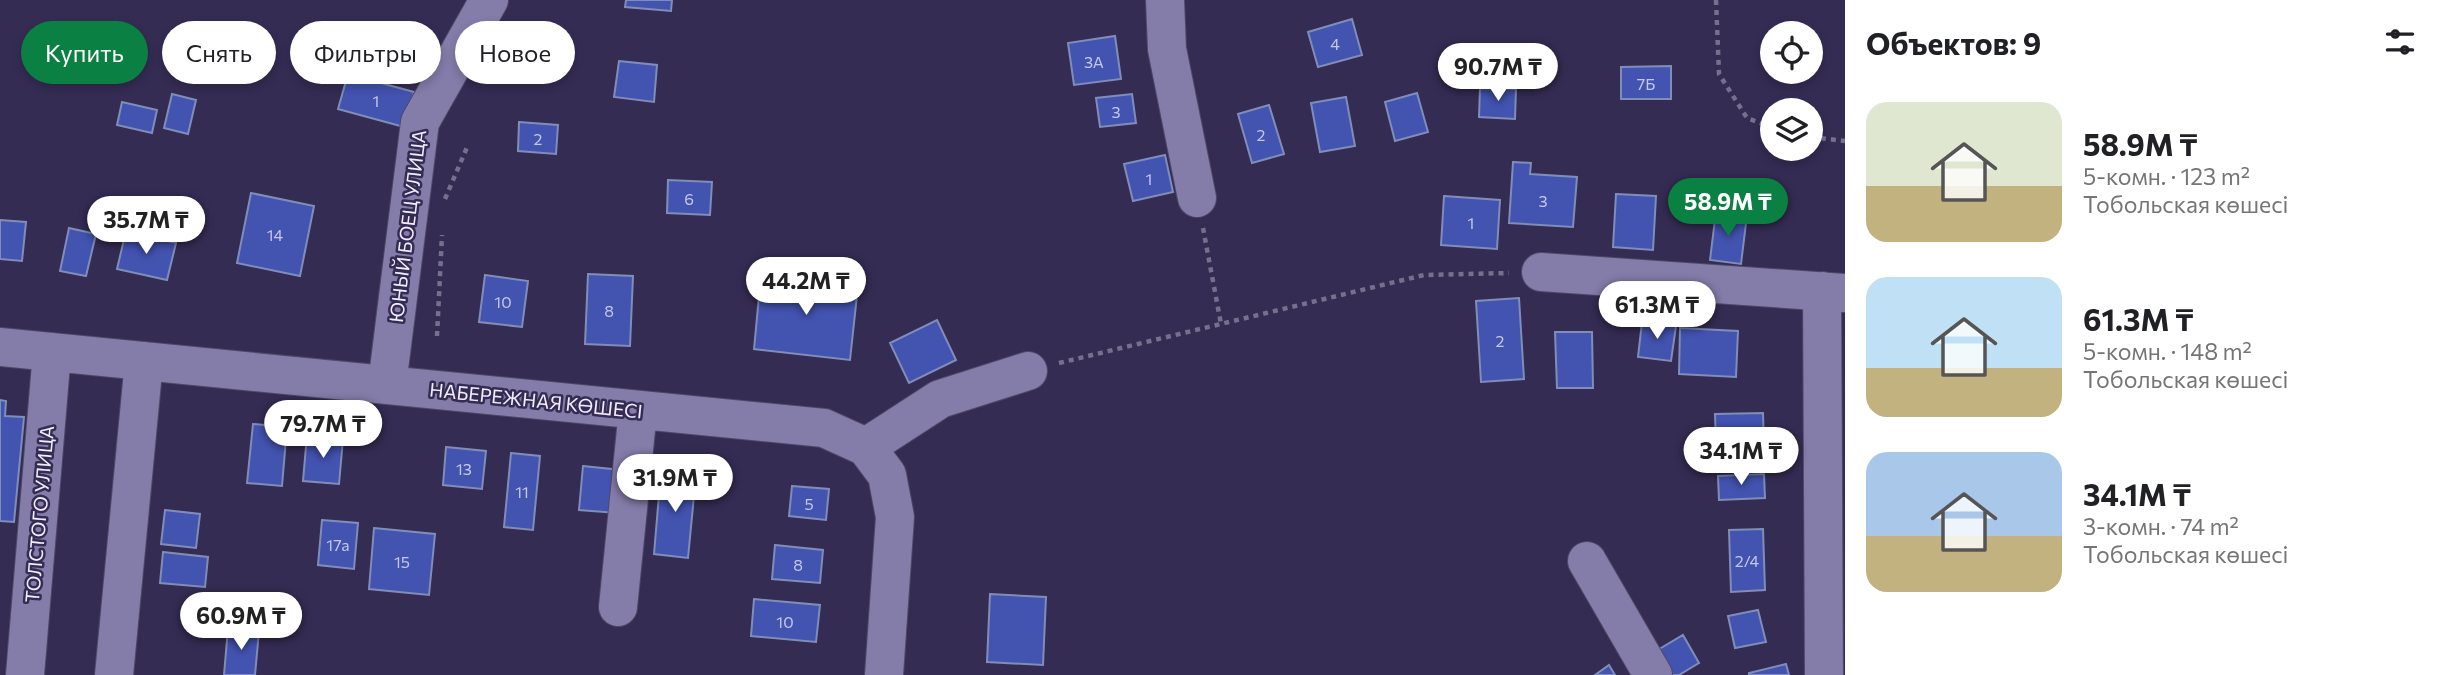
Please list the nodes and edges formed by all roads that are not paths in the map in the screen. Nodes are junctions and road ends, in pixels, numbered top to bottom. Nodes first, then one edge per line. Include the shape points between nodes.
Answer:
1 (489, 0) edge
2 (1165, 0) edge
3 (1197, 198) road end
4 (1541, 272) road end
5 (1834, 292) edge
6 (0, 347) edge
7 (52, 352) junction
8 (144, 361) junction
9 (1028, 371) road end
10 (387, 385) junction
11 (638, 410) junction
12 (866, 447) junction
13 (1587, 561) dead end
14 (618, 607) dead end
15 (25, 675) edge
16 (114, 675) edge
17 (884, 675) edge
18 (1653, 675) edge
19 (1824, 675) edge

1 - 10 street, ЮНЫЙ БОЕЦ УЛИЦА via 420,122
2 - 3 street via 1167,49
4 - 5 street
5 - 19 street
6 - 7 street, НАБЕРЕЖНАЯ КӨШЕСІ
7 - 8 street, НАБЕРЕЖНАЯ КӨШЕСІ
7 - 15 street, ТОЛСТОГО УЛИЦА
8 - 10 street, НАБЕРЕЖНАЯ КӨШЕСІ
8 - 16 street
9 - 12 street via 940,399
10 - 11 street, НАБЕРЕЖНАЯ КӨШЕСІ
11 - 12 street, НАБЕРЕЖНАЯ КӨШЕСІ via 824,428
11 - 14 street
12 - 17 street, НАБЕРЕЖНАЯ КӨШЕСІ via 887,475 895,517
13 - 18 street

